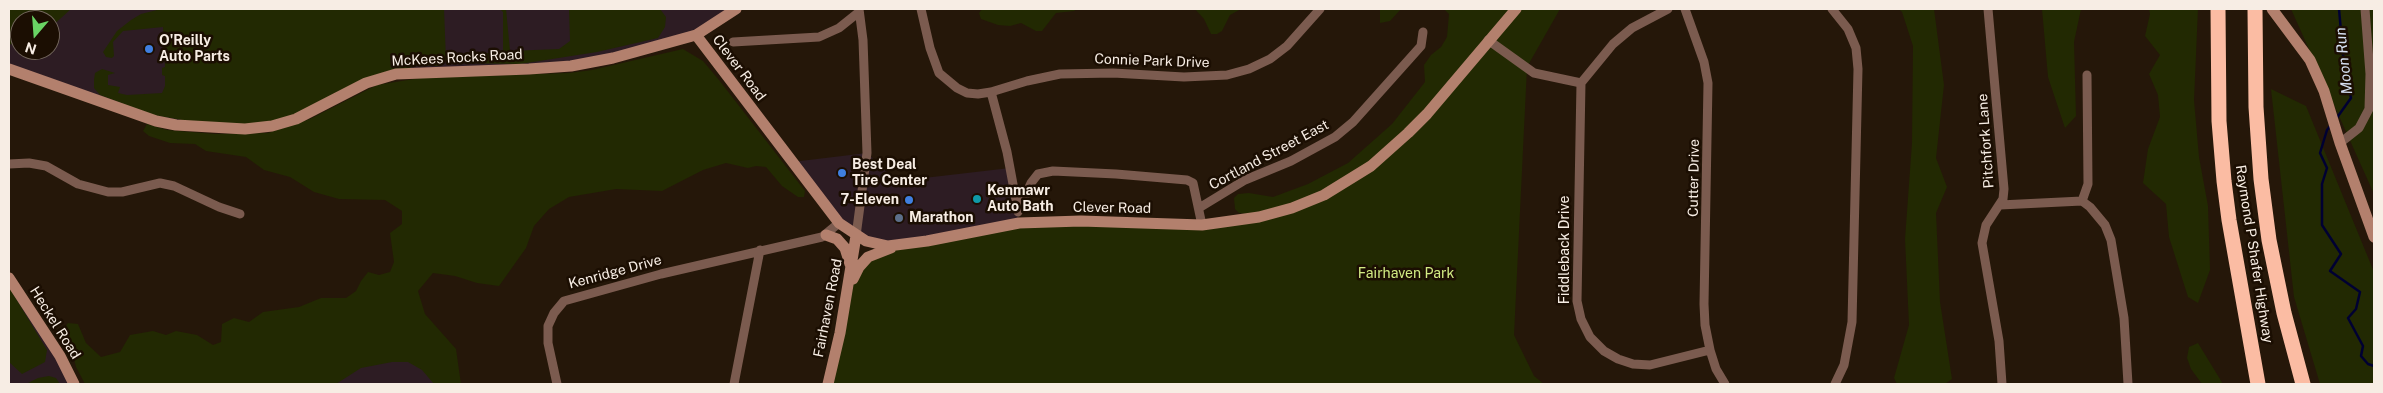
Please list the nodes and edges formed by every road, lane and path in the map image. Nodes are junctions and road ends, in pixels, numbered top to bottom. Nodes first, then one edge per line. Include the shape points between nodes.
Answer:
1 (736, 9) edge
2 (921, 9) edge
3 (1320, 9) edge
4 (1516, 9) edge
5 (1668, 9) edge
6 (1685, 9) edge
7 (1832, 9) edge
8 (1988, 9) edge
9 (2255, 9) edge
10 (2272, 9) edge
11 (2365, 9) edge
12 (859, 10) edge
13 (2218, 10) edge
14 (1424, 32) dead end
15 (696, 36) junction
16 (1488, 40) junction
17 (733, 42) dead end
18 (9, 69) edge
19 (2087, 75) dead end
20 (1581, 82) junction
21 (991, 92) junction
22 (2340, 143) junction
23 (9, 164) edge
24 (2082, 201) junction
25 (2000, 204) junction
26 (1199, 208) junction
27 (240, 214) dead end
28 (1018, 218) junction
29 (839, 223) junction
30 (1202, 225) junction
31 (826, 235) junction
32 (856, 236) junction
33 (2374, 237) edge
34 (903, 245) junction
35 (760, 250) junction
36 (851, 273) junction
37 (9, 278) edge
38 (849, 287) junction
39 (1710, 350) junction
40 (74, 384) edge
41 (557, 384) edge
42 (734, 384) edge
43 (828, 384) edge
44 (1725, 384) edge
45 (1835, 384) edge
46 (2002, 384) edge
47 (2128, 384) edge
48 (2258, 384) edge
49 (2304, 384) edge

1 - 15 street, McKees Rocks Road
2 - 21 street, Connie Park Drive via 939,73 956,88 967,92
3 - 21 street, Connie Park Drive via 1288,46 1270,59 1227,76 1184,78 1113,73 1060,74
4 - 16 street, Clever Road
5 - 20 street via 1632,28
6 - 39 street, Cutter Drive via 1708,83 1704,304
7 - 45 street via 1848,29 1856,48 1858,68 1852,322 1844,365
8 - 25 street, Pitchfork Lane via 2004,189
9 - 49 highway, Raymond P Shafer Highway via 2254,54 2261,179 2284,313
10 - 22 street via 2310,60 2324,91
11 - 22 street via 2369,109 2359,128
12 - 17 street via 839,28 819,37
12 - 32 street via 867,153
13 - 48 highway, Raymond P Shafer Highway via 2219,121 2224,181
14 - 26 street, Cortland Street East via 1421,46 1353,122 1335,137 1291,161 1245,180
15 - 18 street, McKees Rocks Road via 571,66 396,74 366,83 296,119 272,126 245,128 156,121
15 - 29 street, Clever Road
16 - 20 street via 1534,72
16 - 30 street, Clever Road via 1427,114 1371,166 1324,195 1292,208 1259,217
19 - 24 street via 2088,184
20 - 39 street, Fiddleback Drive via 1577,301 1581,319 1590,337 1604,351 1632,364 1666,363
21 - 28 street via 1007,152
22 - 33 street
23 - 27 street via 46,166 78,184 108,192 160,183 174,186
24 - 25 street
24 - 47 street via 2097,214 2111,240 2124,318
25 - 46 street, Pitchfork Lane via 1986,225 1982,243 1999,342
26 - 28 street via 1195,188 1187,180 1053,171 1034,178
26 - 30 street
28 - 30 street, Clever Road
28 - 34 street, Clever Road
29 - 31 street, Kenridge Drive
29 - 32 street, Clever Road
31 - 35 street, Kenridge Drive
31 - 36 street via 837,239 845,248 850,257
32 - 34 street, Clever Road via 878,244
32 - 36 street, Fairhaven Road
34 - 38 street via 868,257
35 - 41 street, Kenridge Drive via 564,301 548,326 548,343
35 - 42 street
36 - 38 street, Fairhaven Road
37 - 40 street, Heckel Road via 55,348
38 - 43 street, Fairhaven Road
39 - 44 street

